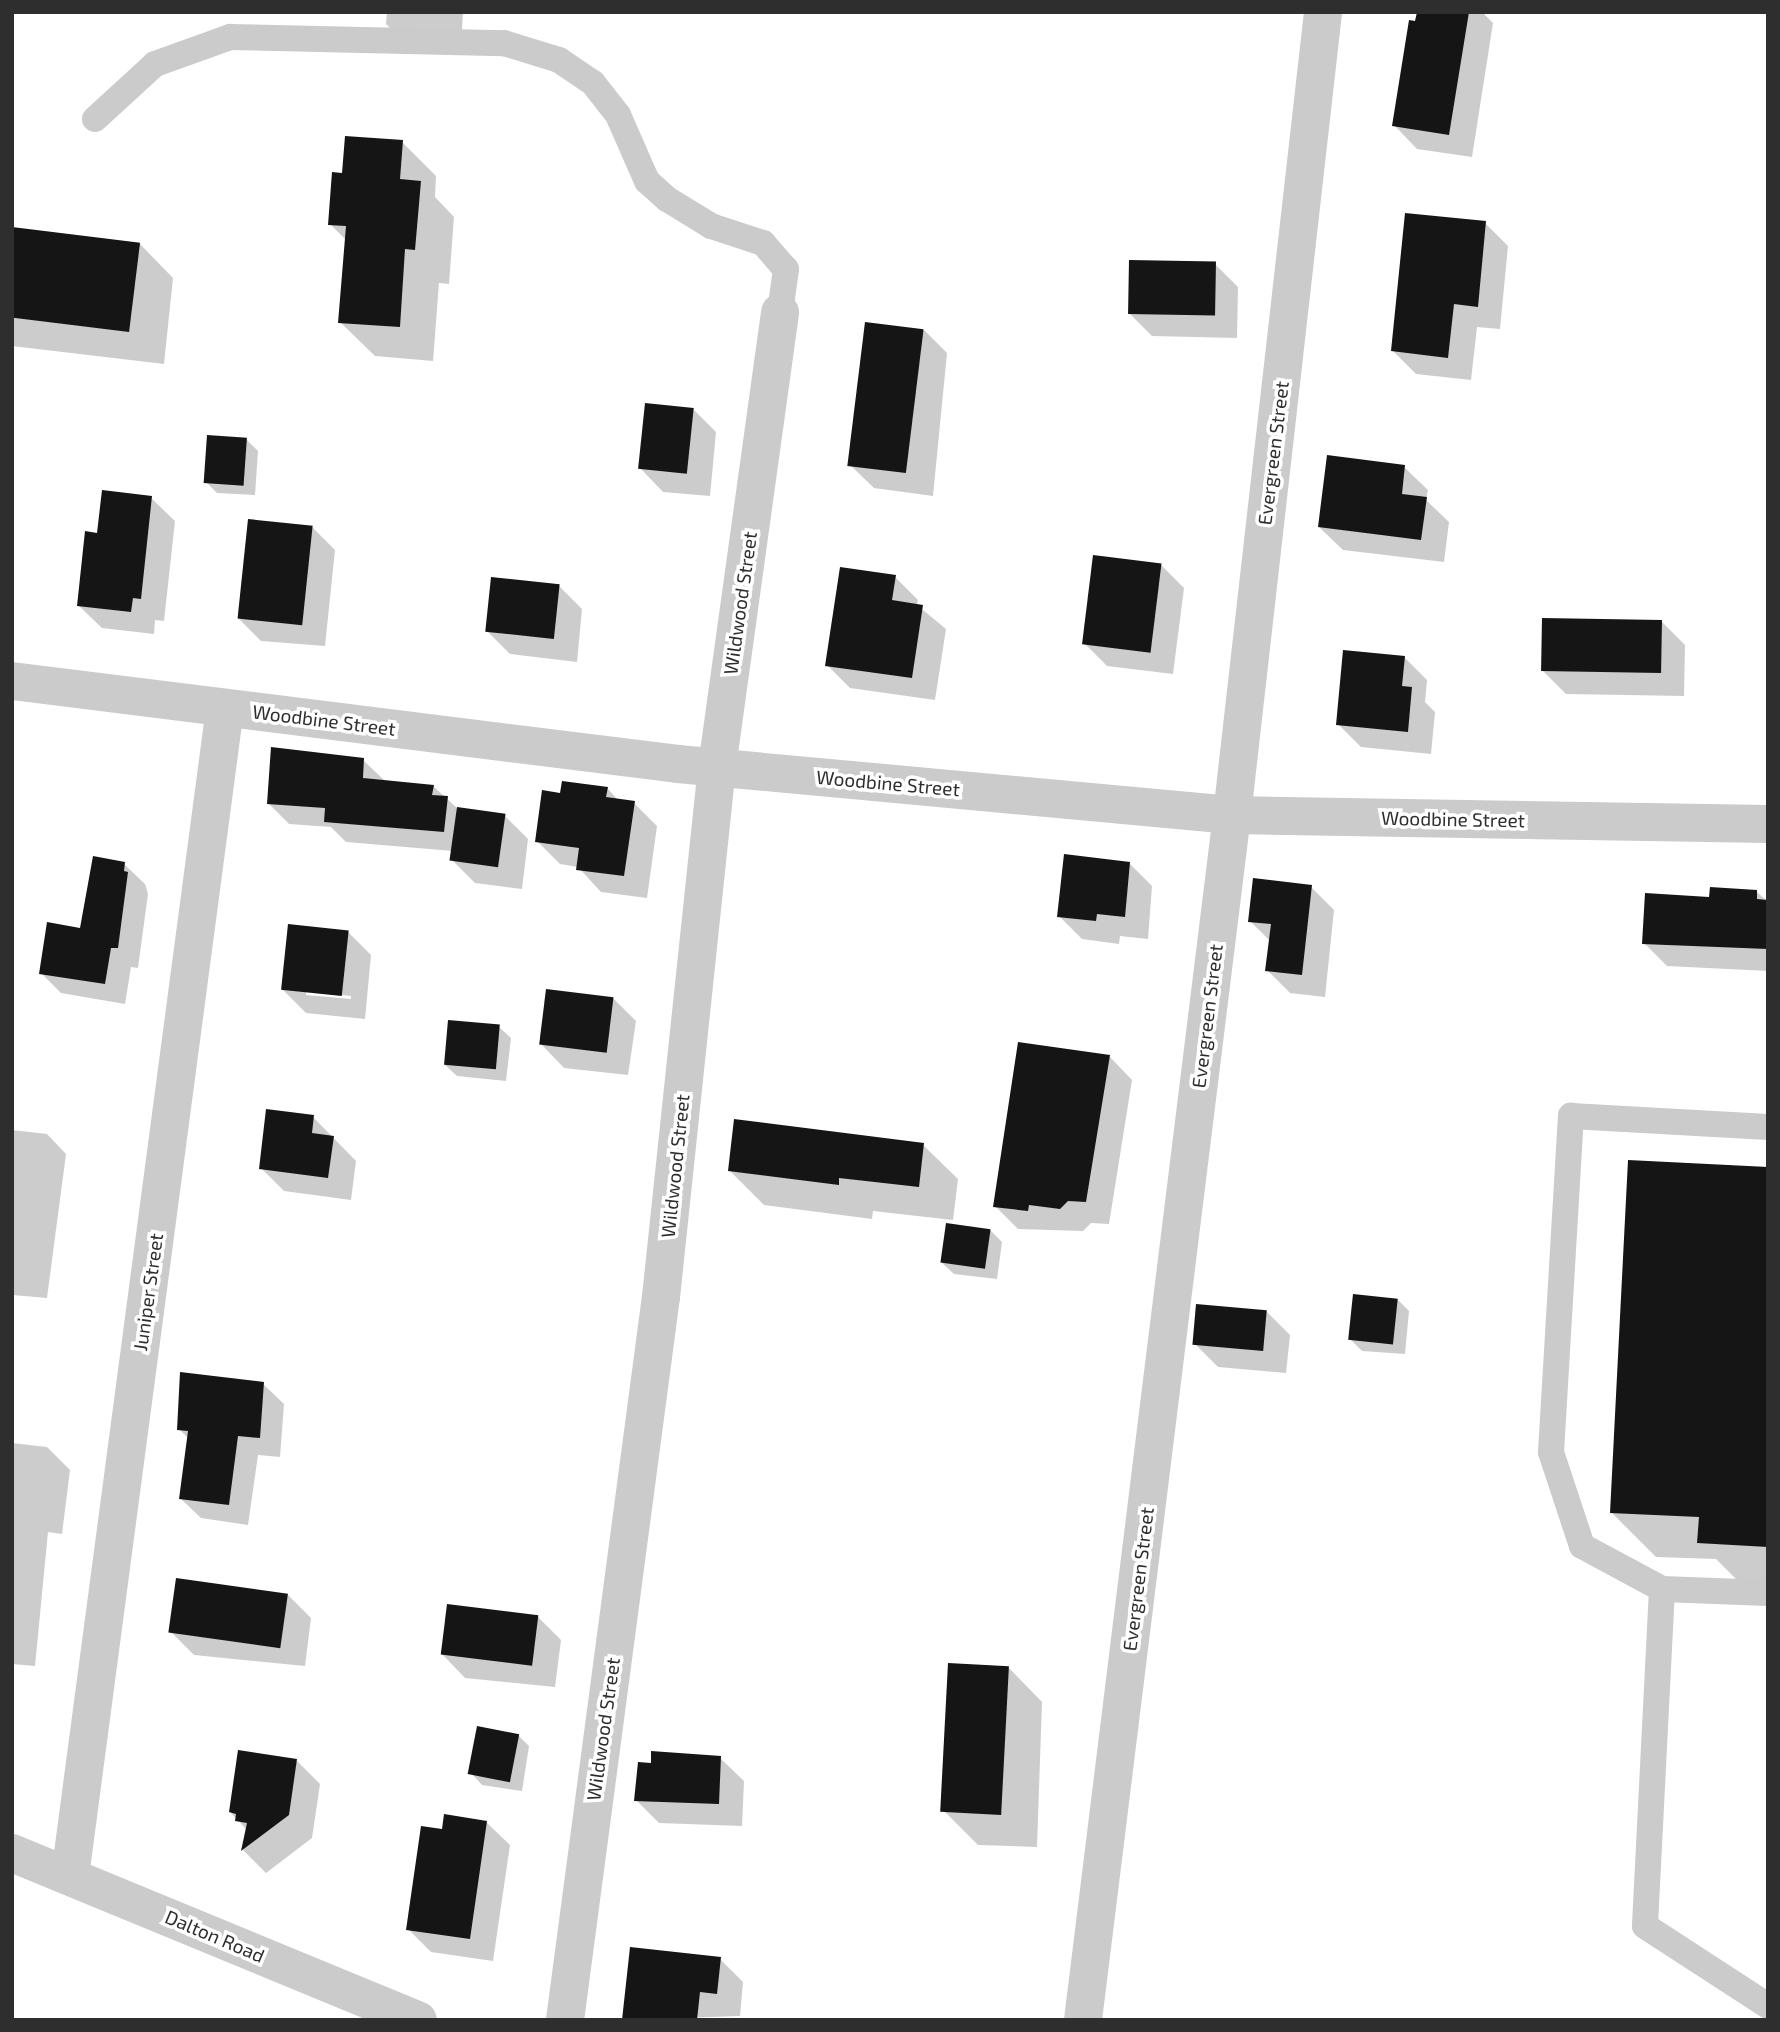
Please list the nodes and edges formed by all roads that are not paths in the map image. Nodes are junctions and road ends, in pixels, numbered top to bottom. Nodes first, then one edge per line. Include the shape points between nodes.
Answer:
1 (1324, 12) edge
2 (95, 118) dead end
3 (780, 312) joint
4 (12, 681) edge
5 (225, 708) junction
6 (717, 767) junction
7 (1232, 815) junction
8 (1768, 824) edge
9 (1768, 1127) edge
10 (1662, 1589) junction
11 (1768, 1593) edge
12 (12, 1853) edge
13 (70, 1876) junction
14 (1768, 2006) edge
15 (418, 2020) edge
16 (565, 2020) edge
17 (1083, 2020) edge

1 - 7 street, Evergreen Street
2 - 3 lane via 155,64 230,37 504,43 559,60 593,83 618,115 647,181 667,199 711,226 763,243 786,269
3 - 6 street, Wildwood Street
4 - 5 street, Woodbine Street
5 - 6 street, Woodbine Street
5 - 13 street, Juniper Street
6 - 7 street, Woodbine Street
6 - 16 street, Wildwood Street via 661,1297
7 - 8 street, Woodbine Street
7 - 17 street, Evergreen Street
9 - 10 lane via 1571,1116 1551,1452 1582,1546
10 - 11 lane
10 - 14 lane via 1645,1926
12 - 13 street, Dalton Road
13 - 15 street, Dalton Road

